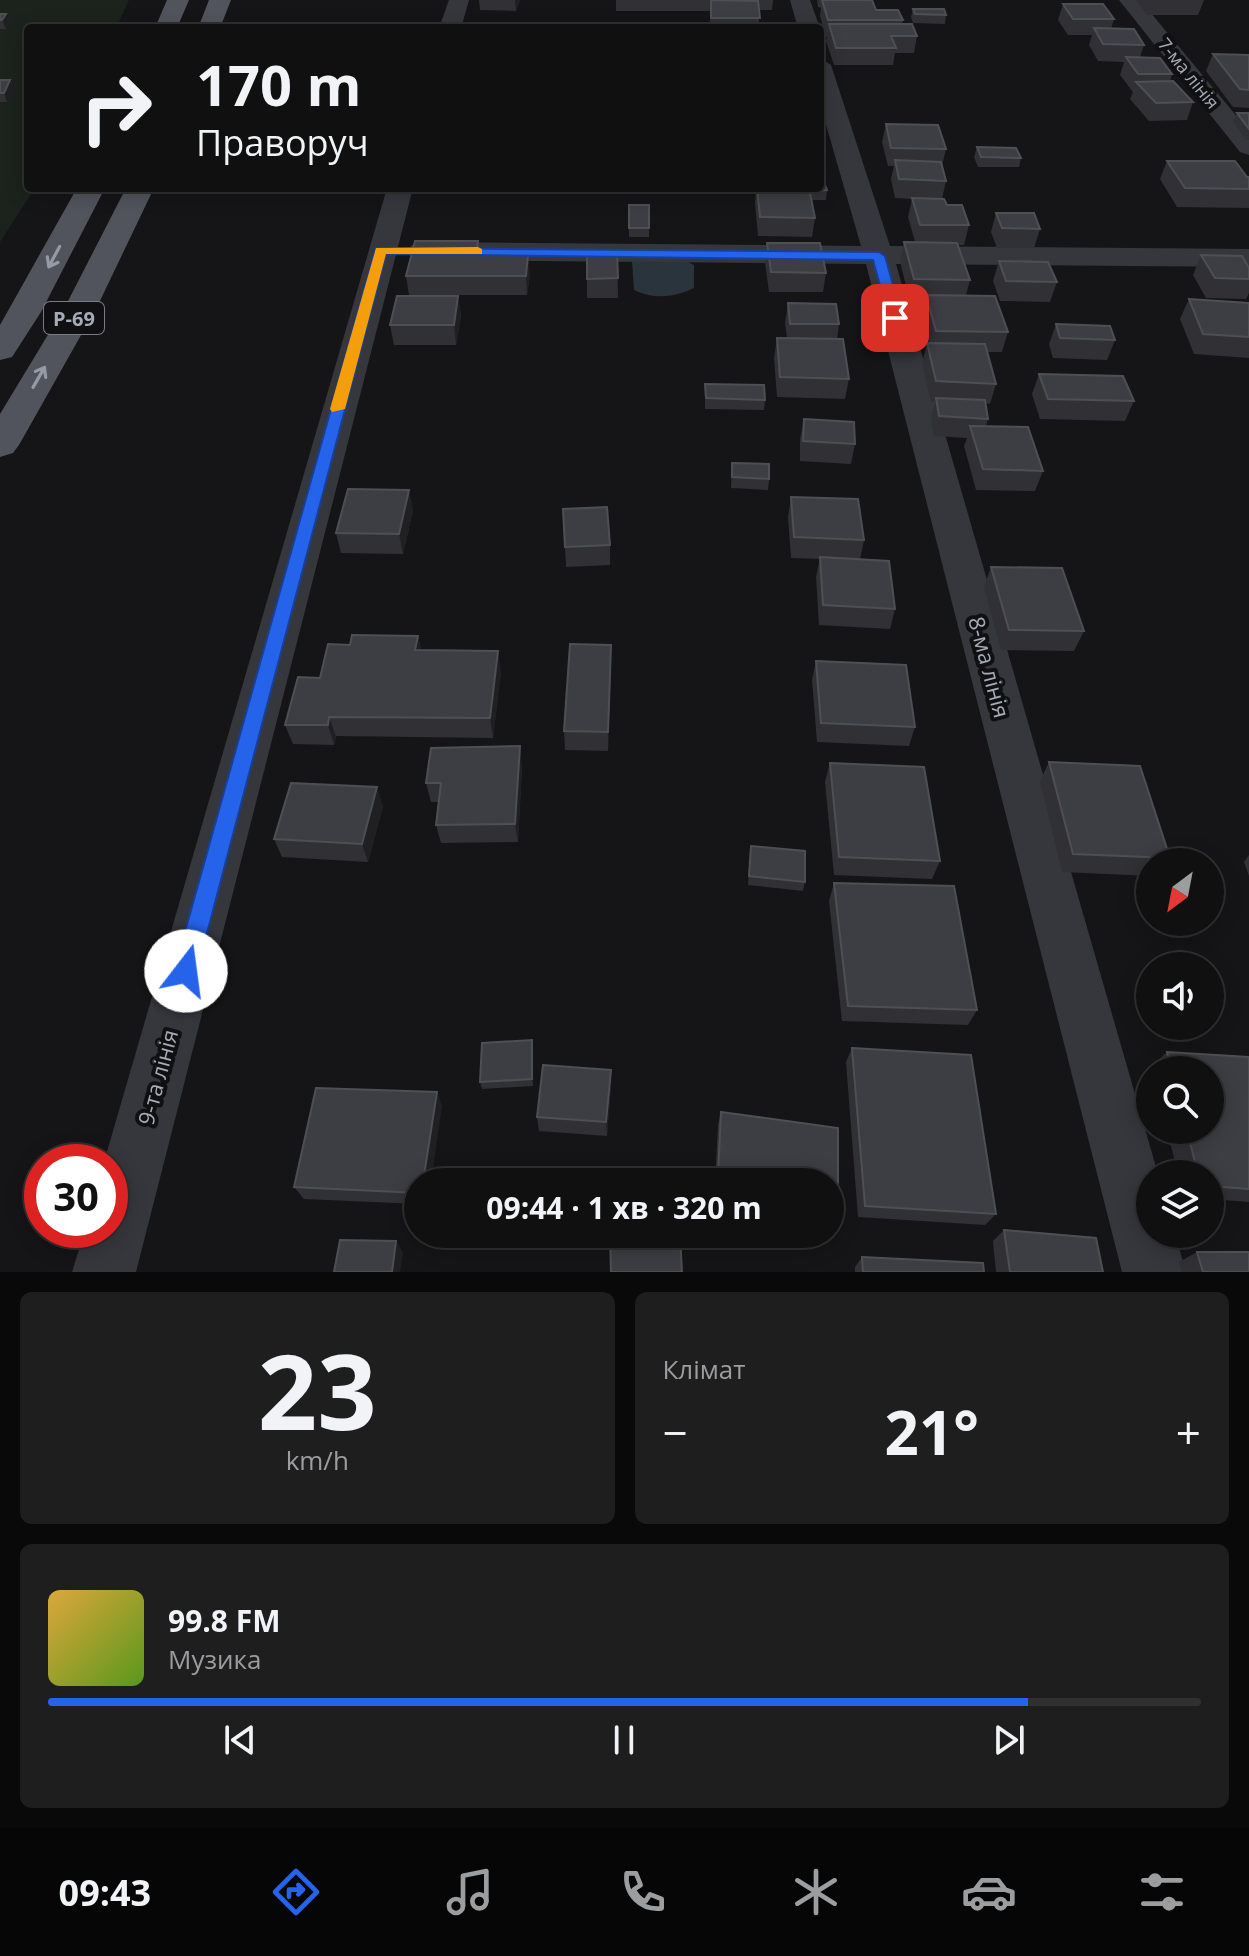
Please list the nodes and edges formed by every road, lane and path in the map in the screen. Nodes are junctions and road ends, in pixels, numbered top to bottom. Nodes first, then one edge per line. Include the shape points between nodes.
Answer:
1 (178, 0) edge
2 (220, 0) edge
3 (459, 0) edge
4 (800, 0) edge
5 (1129, 0) edge
6 (168, 24) edge
7 (211, 24) edge
8 (451, 24) edge
9 (808, 24) edge
10 (824, 78) edge
11 (1249, 147) edge
12 (89, 192) edge
13 (138, 192) edge
14 (399, 192) edge
15 (380, 250) junction
16 (879, 256) junction
17 (1249, 258) edge
18 (0, 350) edge
19 (0, 445) edge
20 (104, 1272) edge
21 (1154, 1272) edge

1 - 6 main road
2 - 7 main road
3 - 8 street
4 - 9 street
5 - 11 street, 7-ма лінія
10 - 16 street, 8-ма лінія
12 -> 18 main road, Р-69
19 -> 13 main road, Р-69 via 82,305
14 - 15 street, 9-та лінія
15 - 16 street
15 - 20 street, 9-та лінія
16 - 17 street
16 - 21 street, 8-ма лінія

